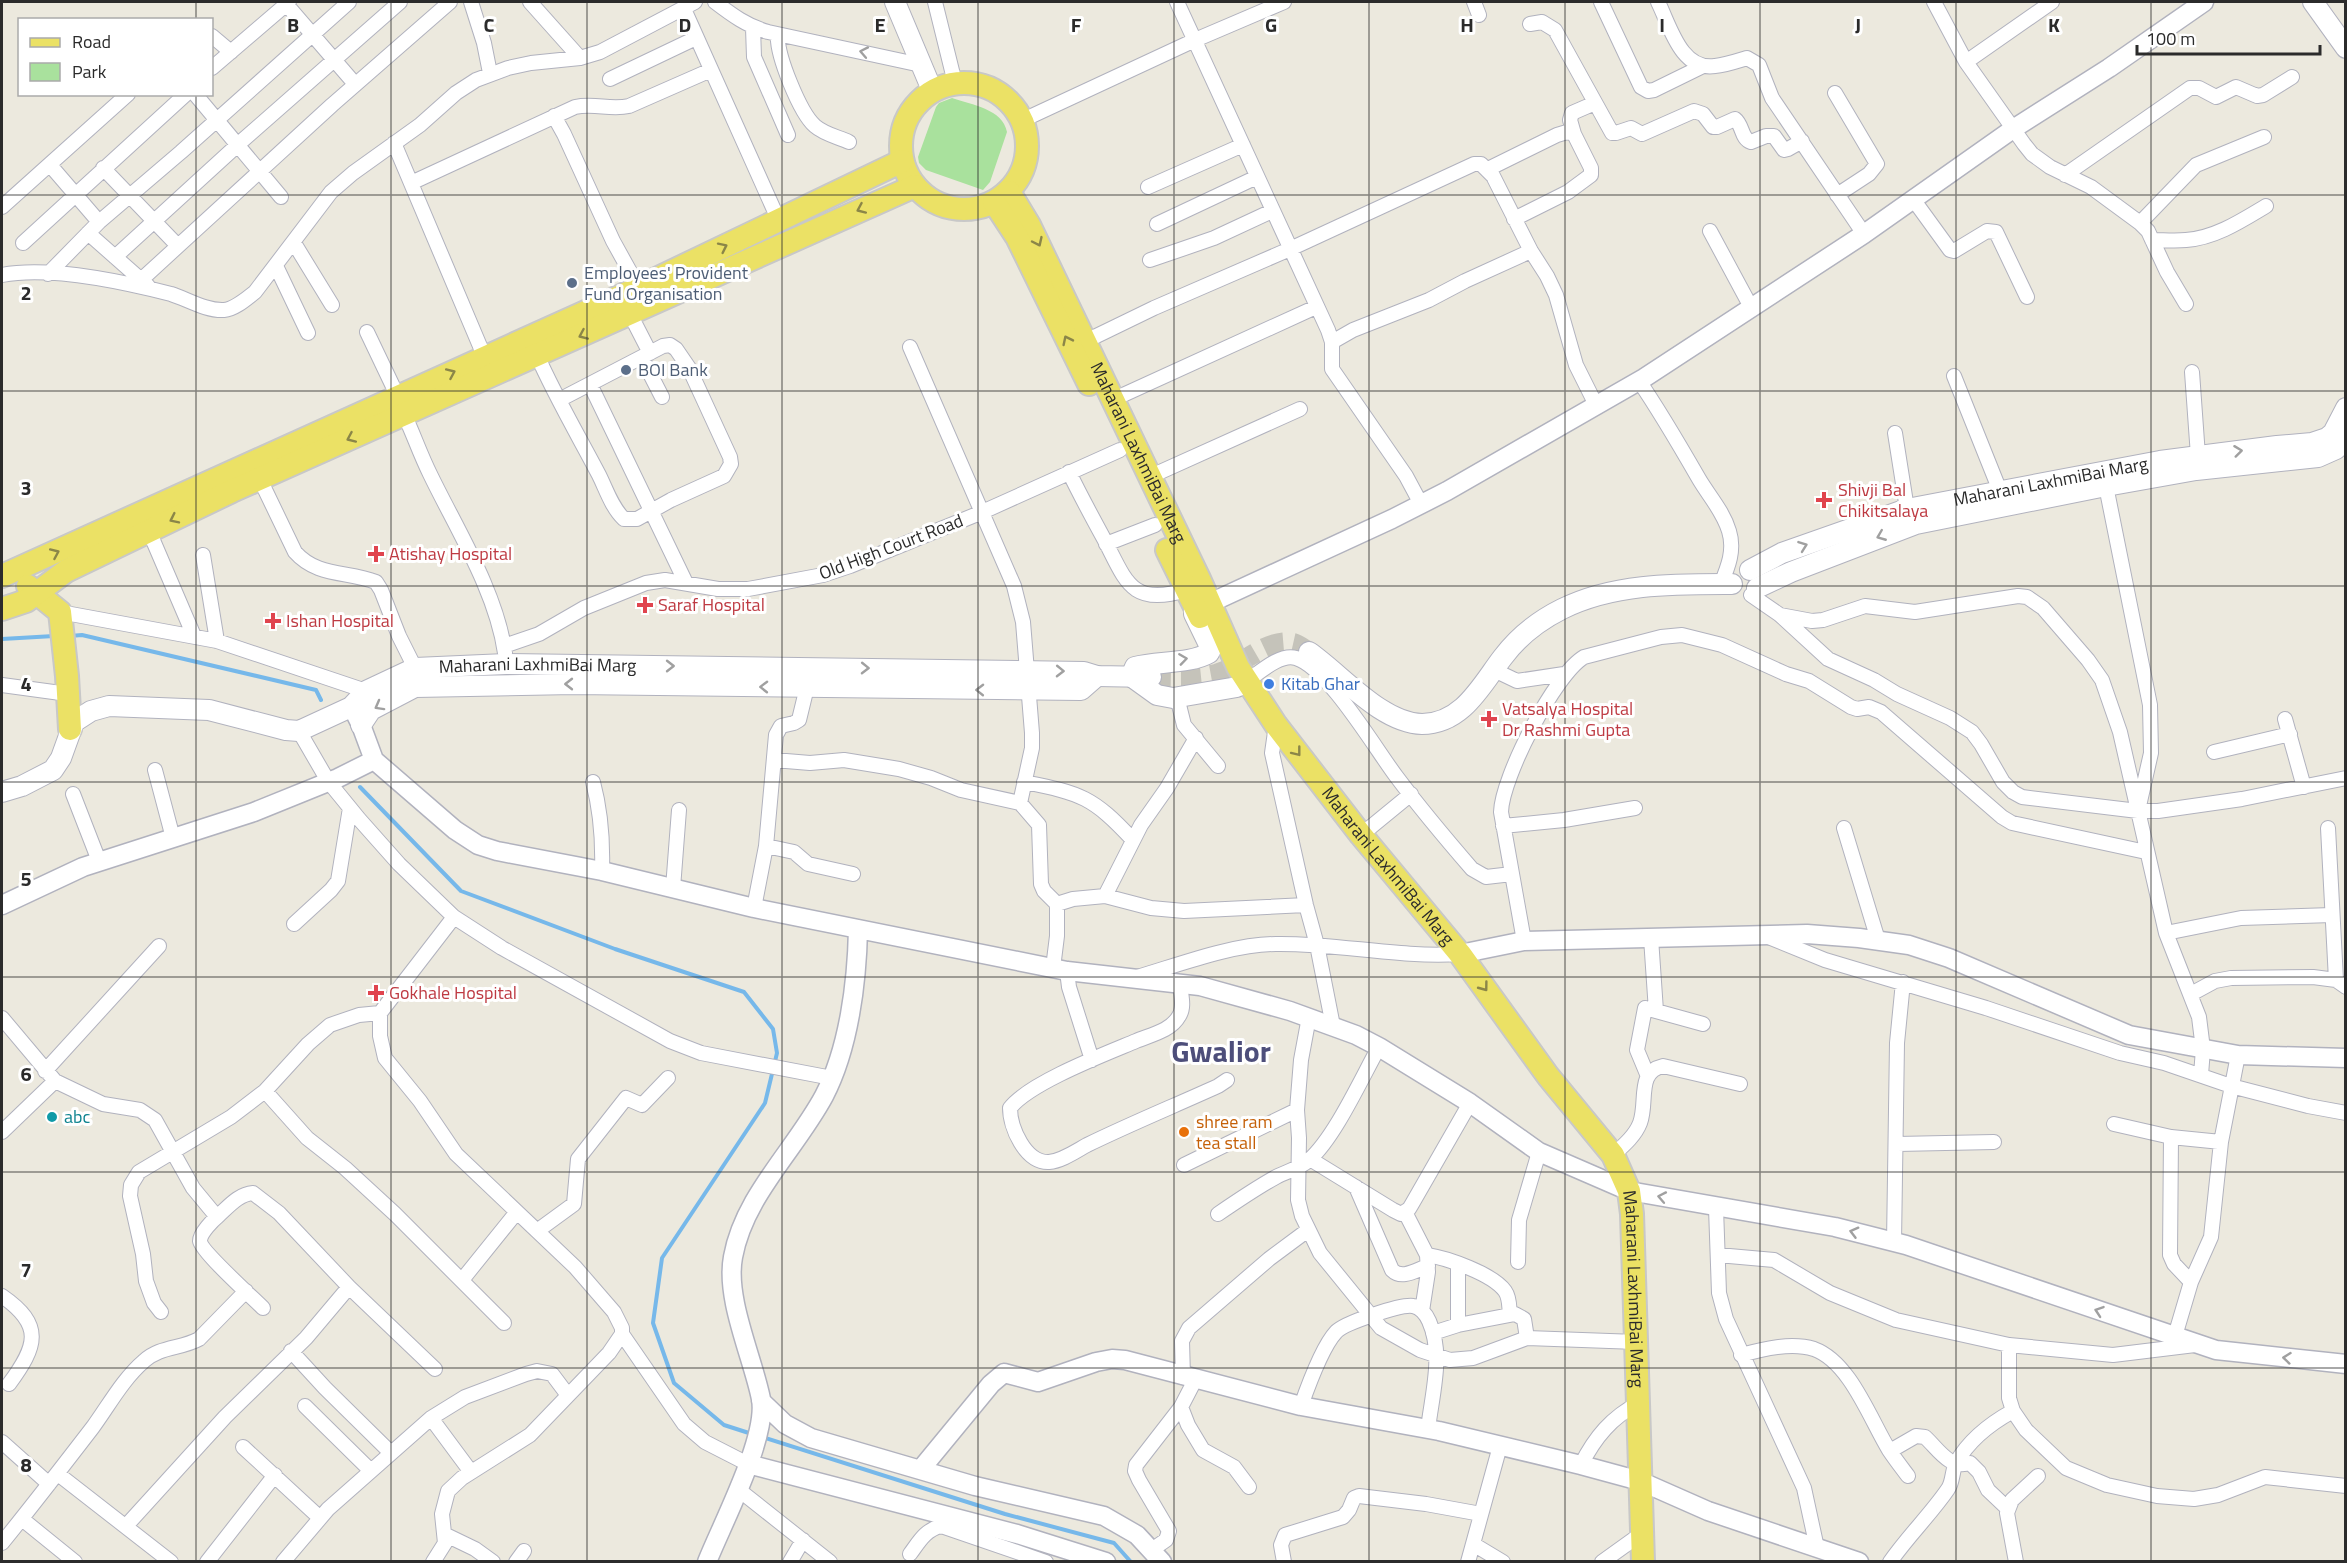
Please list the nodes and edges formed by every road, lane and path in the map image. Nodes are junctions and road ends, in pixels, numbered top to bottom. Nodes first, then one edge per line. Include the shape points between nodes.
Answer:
1 (349, 2) edge
2 (400, 2) edge
3 (450, 2) edge
4 (471, 2) edge
5 (530, 2) edge
6 (715, 2) edge
7 (895, 2) edge
8 (935, 2) edge
9 (1177, 2) edge
10 (1284, 2) edge
11 (1474, 2) edge
12 (1601, 2) edge
13 (1658, 2) edge
14 (1934, 2) edge
15 (2052, 2) edge
16 (2313, 2) edge
17 (287, 3) edge
18 (2196, 3) edge
19 (690, 5) edge
20 (1479, 15) dead end
21 (1530, 24) dead end
22 (753, 28) junction
23 (313, 34) junction
24 (778, 35) junction
25 (213, 37) edge
26 (696, 38) junction
27 (1195, 40) junction
28 (2346, 48) edge
29 (231, 52) junction
30 (580, 58) junction
31 (334, 60) junction
32 (1966, 62) junction
33 (921, 65) junction
34 (1703, 66) junction
35 (213, 68) edge
36 (711, 70) junction
37 (490, 73) junction
38 (2292, 76) dead end
39 (610, 79) dead end
40 (955, 83) junction
41 (355, 84) junction
42 (932, 90) junction
43 (1835, 93) dead end
44 (126, 96) edge
45 (184, 96) edge
46 (197, 96) edge
47 (1595, 103) junction
48 (554, 116) junction
49 (216, 120) junction
50 (1023, 120) junction
51 (2013, 129) junction
52 (1574, 134) junction
53 (788, 135) dead end
54 (2264, 137) dead end
55 (1802, 141) junction
56 (849, 142) dead end
57 (394, 143) junction
58 (1243, 145) junction
59 (237, 146) junction
60 (902, 161) junction
61 (50, 165) junction
62 (103, 168) junction
63 (1488, 169) junction
64 (260, 171) junction
65 (2065, 175) junction
66 (1257, 177) junction
67 (411, 183) junction
68 (915, 186) junction
69 (1148, 187) dead end
70 (75, 194) junction
71 (130, 195) junction
72 (1837, 195) junction
73 (281, 197) dead end
74 (1001, 197) junction
75 (1913, 199) junction
76 (2266, 206) dead end
77 (2, 207) edge
78 (1272, 211) junction
79 (1514, 219) junction
80 (779, 221) junction
81 (99, 222) junction
82 (154, 222) junction
83 (2140, 223) junction
84 (1157, 224) dead end
85 (1710, 231) dead end
86 (88, 233) junction
87 (1864, 234) junction
88 (2152, 240) junction
89 (23, 243) dead end
90 (294, 243) junction
91 (178, 246) junction
92 (1290, 249) junction
93 (1531, 251) junction
94 (116, 257) junction
95 (1150, 260) dead end
96 (276, 266) junction
97 (48, 274) junction
98 (2, 275) edge
99 (141, 280) junction
100 (639, 288) junction
101 (152, 289) junction
102 (2027, 297) dead end
103 (2186, 304) dead end
104 (332, 305) dead end
105 (1316, 307) junction
106 (1752, 309) junction
107 (630, 314) junction
108 (308, 333) dead end
109 (366, 333) dead end
110 (1086, 341) junction
111 (1332, 342) junction
112 (910, 347) dead end
113 (537, 355) junction
114 (646, 356) junction
115 (484, 358) junction
116 (2192, 372) dead end
117 (1954, 376) dead end
118 (1639, 381) junction
119 (590, 384) junction
120 (662, 397) dead end
121 (559, 400) junction
122 (1112, 400) junction
123 (401, 405) junction
124 (1596, 405) junction
125 (2346, 408) edge
126 (1300, 409) dead end
127 (1895, 433) dead end
128 (2346, 439) edge
129 (1120, 450) junction
130 (2198, 456) junction
131 (256, 471) junction
132 (1069, 472) junction
133 (1149, 477) junction
134 (2106, 486) junction
135 (2000, 491) junction
136 (1421, 504) junction
137 (1907, 509) junction
138 (650, 510) junction
139 (980, 513) junction
140 (1155, 525) junction
141 (149, 531) junction
142 (1106, 544) junction
143 (203, 555) dead end
144 (686, 583) junction
145 (1726, 584) junction
146 (1753, 584) junction
147 (20, 586) edge
148 (1197, 599) junction
149 (2, 609) edge
150 (1780, 615) junction
151 (62, 628) junction
152 (194, 636) junction
153 (217, 640) junction
154 (1309, 651) tunnel mouth
155 (505, 655) junction
156 (416, 668) junction
157 (1494, 670) junction
158 (1564, 674) junction
159 (1142, 677) junction
160 (1029, 680) junction
161 (1242, 684) junction
162 (2, 685) edge
163 (507, 685) junction
164 (807, 687) junction
165 (366, 691) junction
166 (68, 694) junction
167 (1177, 697) junction
168 (351, 707) junction
169 (2285, 718) dead end
170 (361, 725) junction
171 (70, 729) junction
172 (299, 731) junction
173 (1274, 733) junction
174 (2290, 734) junction
175 (1196, 738) junction
176 (2214, 752) dead end
177 (374, 760) junction
178 (774, 760) junction
179 (1218, 766) dead end
180 (155, 770) dead end
181 (2346, 778) edge
182 (328, 781) junction
183 (593, 782) dead end
184 (1024, 782) junction
185 (2304, 787) junction
186 (2, 792) edge
187 (73, 794) dead end
188 (1411, 794) junction
189 (1020, 803) junction
190 (350, 808) junction
191 (1635, 808) dead end
192 (679, 810) dead end
193 (2138, 811) junction
194 (1503, 826) junction
195 (1844, 828) dead end
196 (2328, 828) dead end
197 (1361, 835) junction
198 (173, 838) junction
199 (1133, 840) junction
200 (766, 846) junction
201 (2146, 852) junction
202 (99, 861) junction
203 (602, 871) junction
204 (854, 874) dead end
205 (1512, 874) junction
206 (673, 888) junction
207 (1105, 896) junction
208 (1057, 904) junction
209 (2, 905) edge
210 (1306, 905) junction
211 (754, 908) junction
212 (2332, 915) junction
213 (454, 917) junction
214 (294, 924) dead end
215 (858, 929) junction
216 (2166, 933) junction
217 (1765, 936) junction
218 (1651, 938) junction
219 (1878, 940) junction
220 (1524, 941) junction
221 (1317, 945) junction
222 (159, 946) dead end
223 (1460, 954) junction
224 (1060, 969) junction
225 (1130, 979) junction
226 (1903, 982) junction
227 (2341, 983) edge
228 (1180, 985) junction
229 (2191, 994) junction
230 (1656, 1011) junction
231 (380, 1013) junction
232 (1309, 1017) junction
233 (2, 1018) edge
234 (1703, 1024) dead end
235 (1333, 1026) junction
236 (1379, 1047) junction
237 (2203, 1050) junction
238 (2238, 1055) junction
239 (2346, 1058) edge
240 (1092, 1060) junction
241 (1647, 1074) junction
242 (2201, 1075) junction
243 (50, 1076) junction
244 (668, 1078) dead end
245 (832, 1078) junction
246 (1227, 1080) dead end
247 (1740, 1084) dead end
248 (2231, 1086) junction
249 (265, 1091) junction
250 (1470, 1103) junction
251 (1297, 1110) junction
252 (2346, 1113) edge
253 (2114, 1124) dead end
254 (2, 1132) edge
255 (2171, 1137) junction
256 (1994, 1142) dead end
257 (2221, 1142) junction
258 (1896, 1144) junction
259 (171, 1152) junction
260 (1539, 1152) junction
261 (1612, 1155) junction
262 (1310, 1160) junction
263 (1184, 1165) dead end
264 (1298, 1168) junction
265 (1356, 1187) junction
266 (1629, 1191) junction
267 (1716, 1208) junction
268 (1405, 1212) junction
269 (516, 1213) junction
270 (1218, 1214) dead end
271 (217, 1217) junction
272 (1308, 1230) junction
273 (537, 1231) junction
274 (1894, 1242) junction
275 (1718, 1255) junction
276 (1428, 1260) junction
277 (1518, 1262) dead end
278 (1458, 1265) junction
279 (462, 1280) junction
280 (2191, 1282) junction
281 (350, 1287) junction
282 (246, 1291) junction
283 (2, 1296) edge
284 (263, 1308) dead end
285 (1422, 1311) junction
286 (161, 1312) dead end
287 (1510, 1315) junction
288 (1370, 1316) junction
289 (504, 1323) dead end
290 (1458, 1325) junction
291 (1433, 1333) junction
292 (622, 1334) junction
293 (2175, 1336) junction
294 (1527, 1338) junction
295 (1637, 1342) junction
296 (2009, 1345) junction
297 (2195, 1345) junction
298 (291, 1351) junction
299 (1741, 1355) junction
300 (1437, 1357) junction
301 (2346, 1364) edge
302 (435, 1370) dead end
303 (1189, 1378) junction
304 (9, 1384) dead end
305 (567, 1394) junction
306 (1639, 1402) junction
307 (305, 1406) dead end
308 (1301, 1406) junction
309 (1181, 1407) junction
310 (761, 1409) junction
311 (2013, 1411) junction
312 (431, 1418) junction
313 (1428, 1429) junction
314 (2, 1442) edge
315 (1500, 1446) junction
316 (243, 1447) dead end
317 (1890, 1451) junction
318 (390, 1453) junction
319 (749, 1460) junction
320 (1956, 1464) junction
321 (1581, 1465) junction
322 (921, 1469) junction
323 (370, 1470) junction
324 (471, 1472) junction
325 (275, 1475) junction
326 (1908, 1476) dead end
327 (2038, 1476) dead end
328 (53, 1479) junction
329 (1640, 1481) junction
330 (2346, 1486) edge
331 (1249, 1487) dead end
332 (739, 1490) junction
333 (2008, 1509) junction
334 (1481, 1514) junction
335 (320, 1518) junction
336 (22, 1519) junction
337 (126, 1526) junction
338 (446, 1534) junction
339 (1641, 1534) junction
340 (803, 1540) junction
341 (2, 1543) edge
342 (1473, 1544) junction
343 (1817, 1548) junction
344 (910, 1554) dead end
345 (1157, 1556) edge
346 (75, 1562) edge
347 (171, 1562) edge
348 (207, 1562) edge
349 (283, 1562) edge
350 (433, 1562) edge
351 (493, 1562) edge
352 (707, 1562) edge
353 (790, 1562) edge
354 (830, 1562) edge
355 (1046, 1562) edge
356 (1106, 1562) edge
357 (1284, 1562) edge
358 (1468, 1562) edge
359 (1503, 1562) edge
360 (1602, 1562) edge
361 (1643, 1562) edge
362 (1859, 1562) edge
363 (1890, 1562) edge
364 (2016, 1562) edge

1 - 23 street
2 - 31 street
3 - 41 street
4 - 37 street
5 - 30 street
6 - 22 street
7 - 33 main road
8 - 40 street
9 - 27 street
10 - 27 street
11 - 20 street
12 - 34 street via 1641,87 1654,90
13 - 34 street via 1686,57
14 - 32 street
15 - 32 street
16 - 28 main road
17 - 23 street
17 - 29 street
18 - 51 street via 2109,68
19 - 26 street
19 - 30 street via 600,52
21 - 47 street via 1542,22 1555,30
22 - 24 street
22 - 53 street via 754,57
23 - 31 street
23 - 49 street
33 -> 24 street
24 - 56 street via 779,52 807,116 821,130
25 - 29 street
26 - 36 street
26 - 39 street
27 - 50 street
27 - 58 street
29 - 35 street
30 - 37 street via 531,63
31 - 41 street
31 - 59 street
32 - 51 street
33 - 42 main road
34 - 55 street via 1754,60 1772,98
36 - 48 street via 629,106 587,104
36 - 80 street
37 - 57 street via 456,93
38 - 65 street via 2257,96 2236,87 2216,97 2190,87
40 - 42 main road
40 - 50 main road via 976,83 995,90
41 - 64 street
42 - 60 main road via 918,101 906,119
43 - 72 street via 1877,164 1869,174
44 - 61 street
45 - 62 street
46 - 49 street
47 - 52 street via 1572,113
47 - 55 street via 1612,133 1631,128 1642,135 1694,111 1703,114 1713,127 1735,119 1751,142 1774,136 1784,150
48 - 67 street
48 - 100 street
49 - 59 street
49 - 71 street
50 - 74 main road via 1027,158 1020,176
51 - 65 street via 2032,154
51 - 75 street
52 - 63 street via 1557,135
52 - 79 street via 1592,168 1591,175 1568,192
54 - 83 street via 2196,165
55 - 72 street
57 - 67 street
57 - 90 street via 331,192
58 - 66 street
58 - 69 street
59 - 64 street
59 - 82 street
60 - 68 main road
60 - 80 main road
61 - 70 street
61 - 77 street
62 - 70 street
62 - 71 street
63 - 79 street
63 - 92 street via 1474,164
64 - 73 street
64 - 91 street
65 - 83 street via 2091,187
66 - 78 street
66 - 84 street
67 - 115 street
68 - 74 main road via 927,198 960,209 977,208
68 -> 107 main road
70 - 81 street
70 - 89 street
71 - 81 street
71 - 82 street
72 - 87 street
74 -> 110 main road, Maharani LaxhmiBai Marg via 1029,225
129 -> 74 main road
75 - 87 street
75 - 102 street via 1950,250 1987,231 1996,232
76 - 88 street via 2210,235 2187,240
78 - 92 street
78 - 95 street via 1214,238
79 - 93 street
100 -> 80 main road
81 - 86 street
82 - 91 street
82 - 94 street
83 - 88 street
85 - 106 street
86 - 94 street
86 - 97 street
87 - 106 street
88 - 103 street
90 - 96 street
90 - 104 street
91 - 99 street
92 - 105 street
92 - 110 street
93 - 111 street
93 - 124 street via 1556,295 1572,355
94 - 99 street
96 - 101 street via 255,292 225,310
96 - 108 street
97 - 98 street
97 - 101 street
99 - 101 street
100 - 115 main road
105 - 111 street
105 - 122 street
106 - 118 street
107 -> 113 main road
107 - 114 street
109 - 123 street
110 - 122 main road, Maharani LaxhmiBai Marg
111 - 136 street via 1332,369
112 - 139 street
113 - 121 street
113 - 123 main road
114 - 119 street
114 - 120 street
114 - 138 street via 670,345 676,349 689,368 731,464 724,476
123 -> 115 main road
116 - 130 street
117 - 135 street
118 - 124 street
118 - 145 street via 1718,507 1729,532 1731,552
119 - 121 street
119 - 138 street
121 - 138 street via 619,515 637,519
122 - 133 main road, Maharani LaxhmiBai Marg
123 - 131 main road
123 - 155 street via 494,610
124 - 136 street
130 -> 125 main road, Maharani LaxhmiBai Marg via 2312,443 2333,433
126 - 133 street
127 - 137 street
128 - 134 main road via 2336,449 2318,457 2196,470
129 - 132 street, Old High Court Road
129 - 140 main road
130 - 135 main road, Maharani LaxhmiBai Marg
131 -> 141 main road
147 -> 131 main road
131 - 156 street via 295,552 305,563 376,582
132 - 139 street, Old High Court Road
132 - 142 street
133 - 148 main road, Maharani LaxhmiBai Marg
134 -> 146 main road via 1916,524
134 - 193 street via 2150,705 2151,753
135 - 137 main road, Maharani LaxhmiBai Marg
136 - 148 street
146 -> 137 main road, Maharani LaxhmiBai Marg via 1782,553
138 - 144 street
139 - 144 street, Old High Court Road via 823,574 748,589
139 - 160 street via 1014,586 1023,622
140 - 142 street
140 - 148 main road
141 - 147 main road via 66,571
141 - 152 street
142 - 148 street via 1126,582 1136,589 1158,596
143 - 153 street
144 - 155 street, Old High Court Road via 646,583 584,608
145 - 146 main road via 1739,595
145 - 157 main road via 1627,589 1589,597 1538,623
146 - 150 street
147 - 149 main road
147 - 151 main road
159 -> 148 main road via 1135,667 1209,653 1211,649 1194,615
148 - 161 main road, Maharani LaxhmiBai Marg via 1238,667
150 - 193 street via 1828,659 1972,732 2002,782 2022,798
150 - 193 street via 1812,621 1865,606 1915,612 2027,597 2043,608 2102,680 2120,732
151 - 152 street
151 - 166 main road
152 - 153 street
153 - 165 street
154 - 157 main road via 1373,704 1421,724 1437,722 1473,699
155 - 156 main road, Maharani LaxhmiBai Marg
155 -> 160 main road, Maharani LaxhmiBai Marg
155 - 163 street
156 - 165 main road, Maharani LaxhmiBai Marg
157 - 158 street via 1517,681
158 - 194 street via 1509,778 1502,802
158 - 201 street via 1584,657 1635,643 1672,636 1703,639 1809,681 1851,707 1881,712 2012,823
159 - 160 main road via 1097,676 1081,690
159 - 167 main road via 1157,695
160 -> 164 main road
160 - 184 street via 1032,748
161 - 167 main road
161 - 173 main road, Maharani LaxhmiBai Marg
161 - 188 street via 1286,658 1305,662 1336,693
162 - 166 street
164 -> 163 main road
163 -> 170 main road via 415,687 371,710
164 - 178 street via 798,720 778,729
165 - 168 main road, Maharani LaxhmiBai Marg
166 - 171 main road
167 - 175 street via 1184,725
168 - 170 street
168 - 172 main road, Maharani LaxhmiBai Marg
169 - 174 street
170 - 177 street
171 - 172 main road via 91,711 109,706 209,710
171 - 186 main road via 53,770
172 - 182 street
173 -> 197 main road, Maharani LaxhmiBai Marg
173 - 210 street via 1272,753
174 - 176 street
174 - 185 street
175 - 179 street
175 - 199 street
177 - 182 street
177 - 203 street via 455,830 478,844
178 - 189 street via 844,760 899,769 962,790
178 - 200 street
180 - 198 street
181 - 185 street
182 - 190 street
182 - 198 street via 254,812
183 - 203 street via 603,837
184 - 189 street
184 - 199 street via 1093,802
185 - 193 street via 2242,800
187 - 202 street
188 - 197 street
188 - 205 street via 1472,869 1486,877
189 - 208 street via 1039,825 1041,884
190 - 213 street via 399,864
190 - 214 street via 338,881
191 - 194 street
192 - 206 street
193 - 201 street
194 - 205 street
195 - 219 street
196 - 212 street
197 - 223 main road, Maharani LaxhmiBai Marg
198 - 202 street
199 - 207 street
200 - 204 street via 794,852 808,864
200 - 211 street
201 - 216 street
202 - 209 street
203 - 206 street
205 - 220 street
206 - 211 street
207 - 208 street
207 - 210 street via 1151,908 1184,911
208 - 224 street
210 - 221 street
211 - 215 street
212 - 216 street via 2241,918
212 - 227 street
213 - 231 street
213 - 245 street via 670,1041 701,1053
215 - 224 street
215 - 245 street via 854,986
216 - 229 street
217 - 218 street
217 - 219 street via 1807,934
217 - 226 street via 1825,960
218 - 220 street
218 - 230 street
219 - 237 street via 1949,958 2129,1035
220 - 223 street
221 - 223 street via 1414,955
221 - 225 street via 1254,946
221 - 235 street
222 - 243 street
223 -> 261 main road, Maharani LaxhmiBai Marg via 1548,1076
224 - 225 street
224 - 240 street
225 - 228 street
226 - 242 street via 2120,1053
226 - 258 street via 1897,1043
227 - 229 street via 2313,976 2231,978
228 - 232 street via 1200,986
228 - 240 street via 1183,1005 1180,1016 1170,1027
229 - 237 street via 2199,1017
230 - 234 street
230 - 241 street via 1645,1008 1637,1050
231 - 249 street via 330,1025
231 - 269 street via 385,1058 456,1154
232 - 235 street
232 - 251 street
233 - 243 street
235 - 236 street
236 - 250 street
236 - 262 street via 1330,1134
237 - 238 street
237 - 242 street
238 - 239 street
238 - 248 street
240 - 246 street via 1028,1092 1010,1108 1010,1120 1028,1153 1040,1161 1057,1161
241 - 247 street via 1663,1066
241 - 261 street via 1641,1121 1630,1139
242 - 248 street
243 - 254 street
243 - 259 street via 103,1104 147,1113 155,1120
244 - 273 street via 642,1105 626,1098 578,1159 574,1204
245 - 310 street via 814,1113 752,1206 740,1229 732,1259 741,1331
248 - 252 street
248 - 257 street
249 - 259 street via 231,1117
249 - 279 street via 307,1138
250 - 260 street
250 - 268 street
251 - 263 street
251 - 264 street
253 - 255 street
255 - 257 street
255 - 280 street via 2170,1255
256 - 258 street
257 - 280 street via 2211,1237
258 - 274 street
259 - 271 street
259 - 286 street via 139,1172 130,1185 146,1281
260 - 266 street
260 - 277 street via 1519,1220
261 - 266 main road, Maharani LaxhmiBai Marg
262 - 264 street
262 - 265 street
264 - 270 street via 1252,1190
264 - 272 street via 1298,1200
265 - 268 street via 1393,1210
265 - 276 street via 1392,1270 1404,1275
267 -> 266 street
266 - 295 main road, Maharani LaxhmiBai Marg
274 -> 267 street via 1835,1227
267 - 275 street
268 - 276 street
269 - 273 street
269 - 279 street
271 - 281 street via 238,1198 253,1192 298,1231
271 - 282 street via 200,1241
272 - 288 street via 1320,1253
272 - 303 street via 1189,1328 1182,1341
273 - 292 street via 614,1312
293 -> 274 street
275 - 296 street via 1774,1260 1830,1293 1896,1320
275 - 299 street via 1719,1293
276 - 278 street
276 - 285 street
278 - 287 street via 1505,1291
278 - 290 street
279 - 289 street
280 - 293 street
281 - 298 street
281 - 302 street
282 - 284 street
282 - 328 street via 199,1339 163,1350 144,1361
283 - 304 street via 21,1309 31,1326 28,1356
285 - 288 street via 1405,1306
285 - 291 street
287 - 290 street
287 - 294 street via 1524,1319
288 - 300 street via 1390,1334
288 - 308 street via 1334,1333
290 - 291 street
291 - 300 street
292 - 305 street via 609,1353
292 - 319 street via 684,1424 705,1442
293 - 297 street
294 - 295 street
294 - 300 street via 1473,1358
295 - 306 main road, Maharani LaxhmiBai Marg
296 - 297 street via 2113,1355
296 - 311 street via 2009,1398
301 -> 297 street
298 - 318 street
298 - 337 street
299 - 317 street via 1795,1347 1813,1349 1830,1358 1853,1384
299 - 343 street via 1804,1488
300 - 313 street
303 - 308 street
303 - 309 street
303 - 322 street via 1112,1359 1038,1382 1004,1373
305 - 312 street via 552,1374 537,1371 465,1397
305 - 324 street via 530,1435
306 - 321 street via 1615,1418 1598,1436
306 - 329 main road, Maharani LaxhmiBai Marg
307 - 323 street
308 - 313 street
309 - 331 street via 1203,1450 1234,1467
309 - 345 street via 1135,1472 1169,1531
310 - 319 street
310 - 322 street via 798,1432
311 - 320 street via 1990,1424
311 - 330 street via 2026,1430 2066,1467 2117,1487 2194,1499 2218,1496 2265,1477
312 - 318 street
312 - 324 street
313 - 315 street
314 - 328 street
315 - 321 street
315 - 334 street
316 - 325 street
317 - 320 street via 1921,1435
317 - 326 street
318 - 323 street
319 - 332 street
319 - 356 street via 809,1482 1017,1534
320 - 333 street via 1974,1466 1983,1485
320 - 363 street via 1949,1488
321 - 329 street
322 - 345 street via 975,1486 1104,1516 1137,1535
323 - 335 street
324 - 338 street via 448,1491 442,1514
325 - 335 street
325 - 348 street
327 - 333 street via 2016,1495
328 - 336 street
328 - 337 street
329 - 339 main road, Maharani LaxhmiBai Marg
329 - 343 street via 1708,1511
332 - 340 street
332 - 352 street
333 - 364 street
334 - 342 street
334 - 357 street via 1359,1496 1342,1517 1285,1535 1281,1545
335 - 349 street
336 - 341 street
336 - 346 street
337 - 347 street
338 - 350 street
338 - 351 street
339 - 360 street
339 - 361 main road, Maharani LaxhmiBai Marg
340 - 353 street
340 - 354 street
342 - 358 street
342 - 359 street
343 - 362 street
344 - 355 street via 924,1534 941,1526

